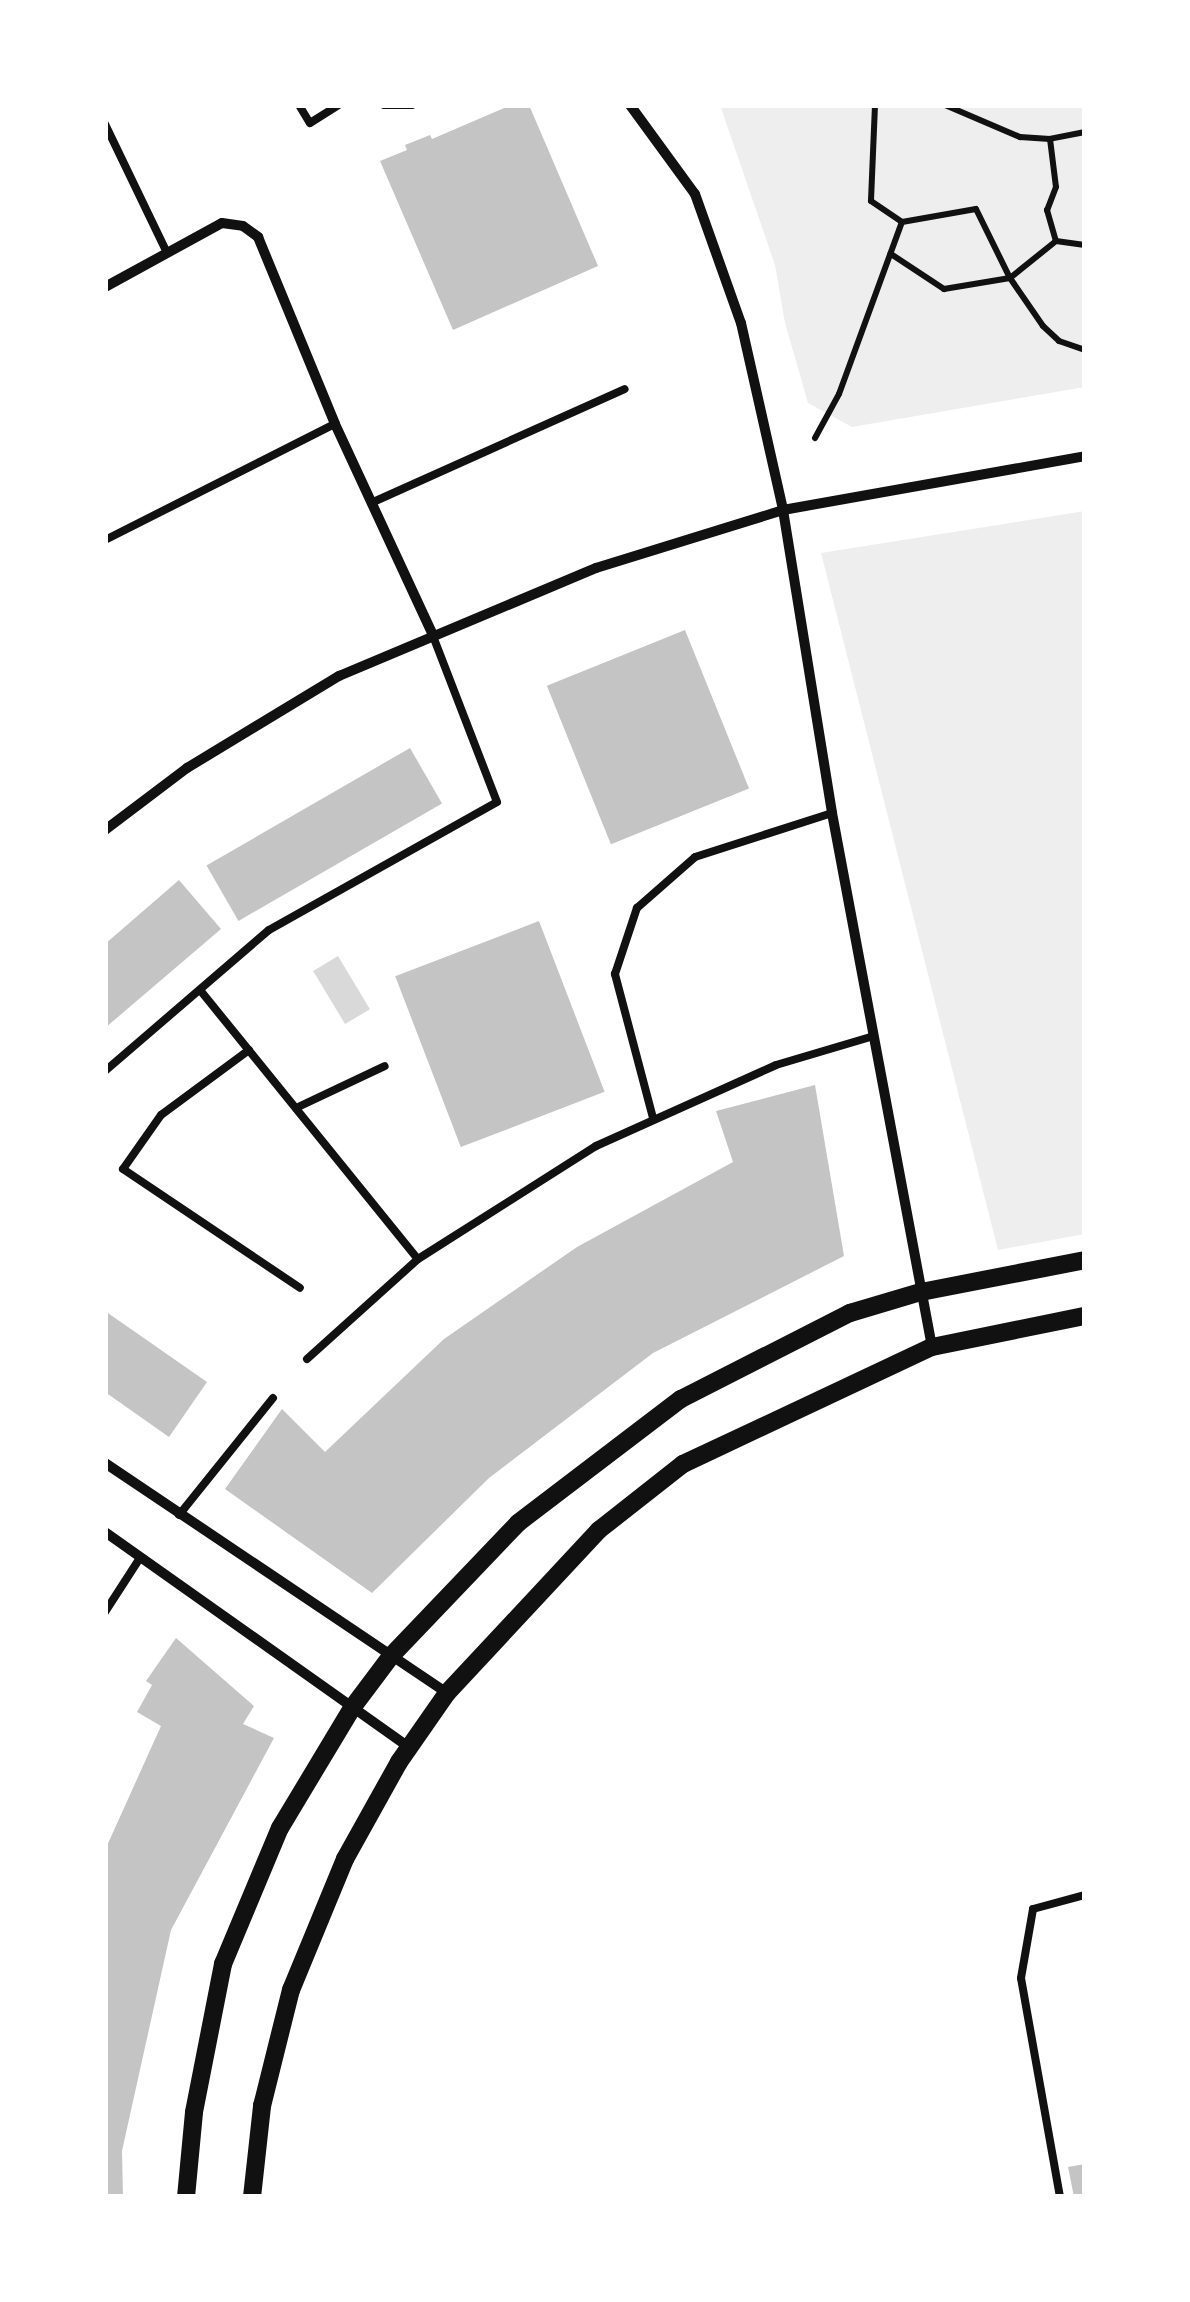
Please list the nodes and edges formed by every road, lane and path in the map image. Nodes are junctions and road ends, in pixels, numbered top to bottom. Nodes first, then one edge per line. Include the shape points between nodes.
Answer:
1 (300, 105) edge
2 (339, 105) edge
3 (384, 105) edge
4 (412, 105) edge
5 (630, 105) edge
6 (875, 105) edge
7 (945, 105) edge
8 (105, 124) edge
9 (1085, 132) edge
10 (1050, 139) junction
11 (902, 222) junction
12 (1056, 241) junction
13 (1085, 245) edge
14 (166, 251) junction
15 (891, 254) junction
16 (1010, 278) junction
17 (105, 286) edge
18 (1085, 350) edge
19 (626, 389) dead end
20 (335, 424) junction
21 (815, 438) dead end
22 (1085, 456) edge
23 (371, 503) junction
24 (783, 510) junction
25 (105, 540) edge
26 (432, 634) junction
27 (832, 813) junction
28 (105, 830) edge
29 (200, 990) junction
30 (874, 1036) junction
31 (248, 1050) junction
32 (386, 1066) dead end
33 (105, 1071) edge
34 (296, 1108) junction
35 (652, 1118) junction
36 (418, 1259) junction
37 (1085, 1260) edge
38 (300, 1288) dead end
39 (922, 1292) junction
40 (1085, 1316) edge
41 (932, 1348) junction
42 (307, 1359) dead end
43 (273, 1398) dead end
44 (105, 1463) edge
45 (178, 1516) junction
46 (105, 1532) edge
47 (140, 1558) junction
48 (105, 1612) edge
49 (391, 1656) junction
50 (447, 1693) junction
51 (352, 1708) junction
52 (410, 1748) junction
53 (1085, 1895) edge
54 (186, 2197) edge
55 (252, 2197) edge
56 (1060, 2197) edge

1 - 2 lane via 310,123
3 - 4 lane
5 - 24 street via 695,194 741,323
6 - 11 path via 871,202
7 - 10 path via 1020,136
8 - 14 lane
9 - 10 path
10 - 12 path via 1056,187 1047,210
11 - 15 path
11 - 16 path via 976,209
12 - 13 path
12 - 16 path
14 - 17 street
14 - 20 street via 222,223 258,237
15 - 16 path via 944,289
15 - 21 path via 840,394
16 - 18 path via 1043,326
19 - 23 lane
20 - 23 street
20 - 25 lane
22 - 24 street
23 - 26 street
24 - 26 street via 596,568
24 - 27 street
26 - 28 street via 290,705
26 - 29 lane via 497,802 269,930
27 - 30 street
27 - 35 lane via 695,858 637,908 615,974
29 - 31 lane
29 - 33 lane
30 - 35 lane via 776,1066
30 - 39 street
31 - 34 lane
31 - 38 lane via 161,1115 123,1169
32 - 34 lane
34 - 36 lane
35 - 36 lane via 540,1178
36 - 42 lane
37 - 39 street
39 - 41 street
39 - 49 street via 850,1313 681,1398 518,1522
40 - 41 street
41 - 50 street via 682,1464 599,1530
43 - 45 lane
44 - 45 street
45 - 49 street
46 - 47 street
47 - 48 lane
47 - 51 street
49 - 50 street
49 - 51 street
50 - 52 street
51 - 52 street
51 - 54 street via 280,1828 223,1964 194,2112
52 - 55 street via 345,1859 292,1990 262,2106
53 - 56 lane via 1033,1909 1020,1978

